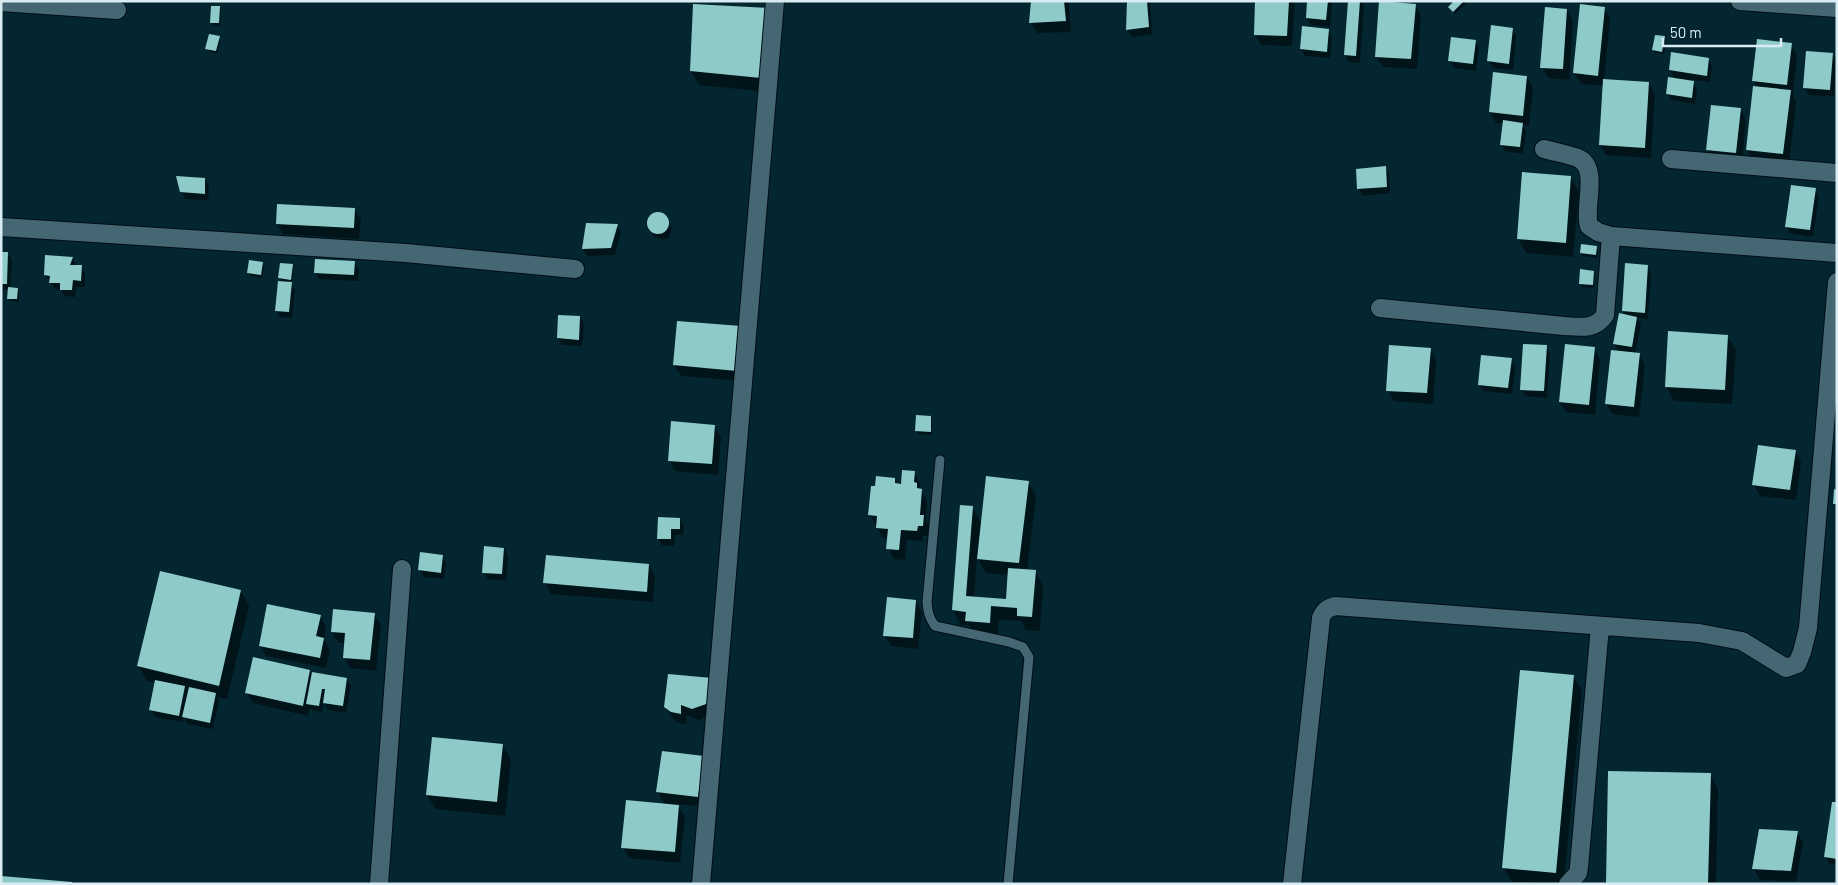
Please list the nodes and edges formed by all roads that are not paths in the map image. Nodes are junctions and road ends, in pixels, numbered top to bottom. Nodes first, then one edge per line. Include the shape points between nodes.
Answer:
1 (775, 1) edge
2 (1740, 1) edge
3 (1, 2) edge
4 (1837, 8) edge
5 (117, 10) dead end
6 (1544, 149) dead end
7 (1670, 159) dead end
8 (1837, 173) edge
9 (1, 227) edge
10 (1611, 236) junction
11 (1837, 253) edge
12 (575, 269) dead end
13 (1837, 282) edge
14 (1380, 308) dead end
15 (940, 460) dead end
16 (402, 569) dead end
17 (1600, 626) junction
18 (378, 884) edge
19 (701, 884) edge
20 (1008, 884) edge
21 (1292, 884) edge
22 (1568, 884) edge

1 - 19 street
2 - 4 street
3 - 5 street
6 - 10 street via 1579,158 1587,166 1590,177 1586,218 1589,226
7 - 8 street
9 - 12 street via 406,253
10 - 11 street
10 - 14 street via 1606,315 1600,323 1588,327
13 - 17 street via 1808,628 1797,664 1786,668 1742,641 1699,633
15 - 20 lane via 928,602 930,620 935,626 1023,647 1029,657
16 - 18 street
17 - 21 street via 1336,606 1324,612
17 - 22 street via 1579,867

